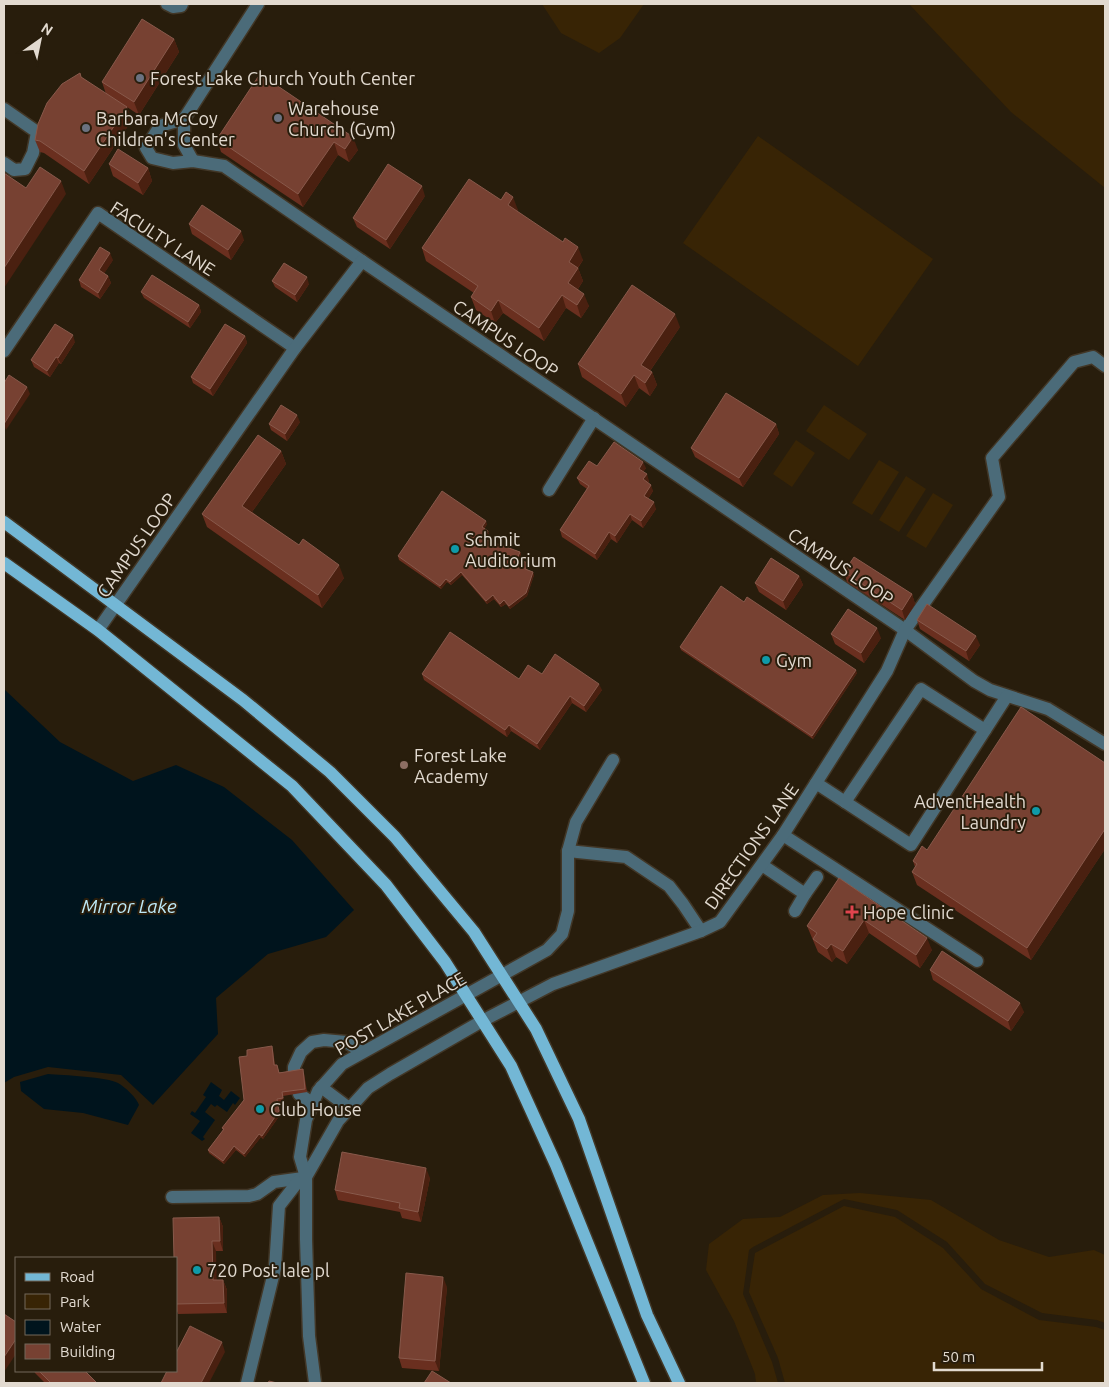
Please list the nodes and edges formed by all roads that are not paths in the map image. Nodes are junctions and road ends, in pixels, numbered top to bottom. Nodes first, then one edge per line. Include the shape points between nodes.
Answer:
1 (167, 4) edge
2 (182, 4) edge
3 (258, 4) edge
4 (4, 109) edge
5 (184, 119) junction
6 (193, 161) junction
7 (4, 164) edge
8 (362, 261) junction
9 (296, 348) junction
10 (4, 351) edge
11 (1105, 366) edge
12 (594, 418) junction
13 (549, 490) dead end
14 (4, 522) edge
15 (4, 563) edge
16 (115, 605) junction
17 (98, 630) junction
18 (905, 630) junction
19 (1008, 696) junction
20 (985, 730) junction
21 (1105, 744) edge
22 (613, 760) dead end
23 (816, 783) junction
24 (845, 802) junction
25 (783, 835) junction
26 (568, 851) junction
27 (762, 865) junction
28 (817, 877) dead end
29 (805, 894) junction
30 (794, 911) dead end
31 (700, 931) junction
32 (976, 961) dead end
33 (502, 975) junction
34 (466, 995) junction
35 (519, 1002) junction
36 (482, 1021) junction
37 (362, 1052) junction
38 (321, 1087) junction
39 (312, 1103) junction
40 (349, 1108) junction
41 (303, 1178) junction
42 (172, 1197) dead end
43 (247, 1383) edge
44 (315, 1383) edge
45 (644, 1383) edge
46 (679, 1383) edge

1 - 2 street via 173,7
3 - 5 street
4 - 7 street via 37,132 33,153 25,170 14,170
5 - 6 street via 184,145
5 - 6 street via 160,126 146,148 152,158 173,163
6 - 8 street via 224,166
8 - 9 street, CAMPUS LOOP
8 - 12 street, CAMPUS LOOP
9 - 10 street, FACULTY LANE via 98,213
9 - 16 street, CAMPUS LOOP
11 - 18 street, DIRECTIONS LANE via 1093,357 1074,362 992,458 999,497
12 - 13 street
12 - 18 street, CAMPUS LOOP
14 - 16 main road
15 - 17 main road
16 - 17 street, CAMPUS LOOP
16 - 33 main road via 243,700 330,772 395,837 474,932
17 - 34 main road via 292,786 386,885 446,962
18 - 19 street, CAMPUS LOOP via 974,681
18 - 23 street, DIRECTIONS LANE via 887,671
19 - 20 street
19 - 21 street, CAMPUS LOOP via 1048,709
20 - 24 street via 921,689
20 - 24 street via 911,845
22 - 26 street, POST LAKE PLACE via 576,822
23 - 24 street
23 - 25 street, DIRECTIONS LANE
25 - 27 street, DIRECTIONS LANE
25 - 32 street
26 - 31 street via 626,857 669,886
26 - 33 street, POST LAKE PLACE via 568,911 562,934 547,950
27 - 29 street
27 - 31 street, DIRECTIONS LANE via 720,922
28 - 29 street
29 - 30 street
31 - 35 street, DIRECTIONS LANE via 554,984
33 - 34 street, POST LAKE PLACE
33 - 35 main road
34 - 36 main road
34 - 37 street, POST LAKE PLACE
35 - 36 street, POST LAKE PLACE
35 - 46 main road via 536,1029 579,1120 647,1315
36 - 40 street, POST LAKE PLACE via 368,1088
36 - 45 main road via 511,1066 556,1164
37 - 38 street, POST LAKE PLACE via 342,1064
37 - 39 street via 346,1042 324,1040 312,1042 301,1052 294,1074 299,1094
38 - 39 street, POST LAKE PLACE
38 - 40 street
39 - 41 street, POST LAKE PLACE via 300,1157
40 - 41 street, POST LAKE PLACE
41 - 42 street via 274,1182 249,1196
41 - 43 street, POST LAKE PLACE via 279,1206 275,1268
41 - 44 street, POST LAKE PLACE via 309,1336

